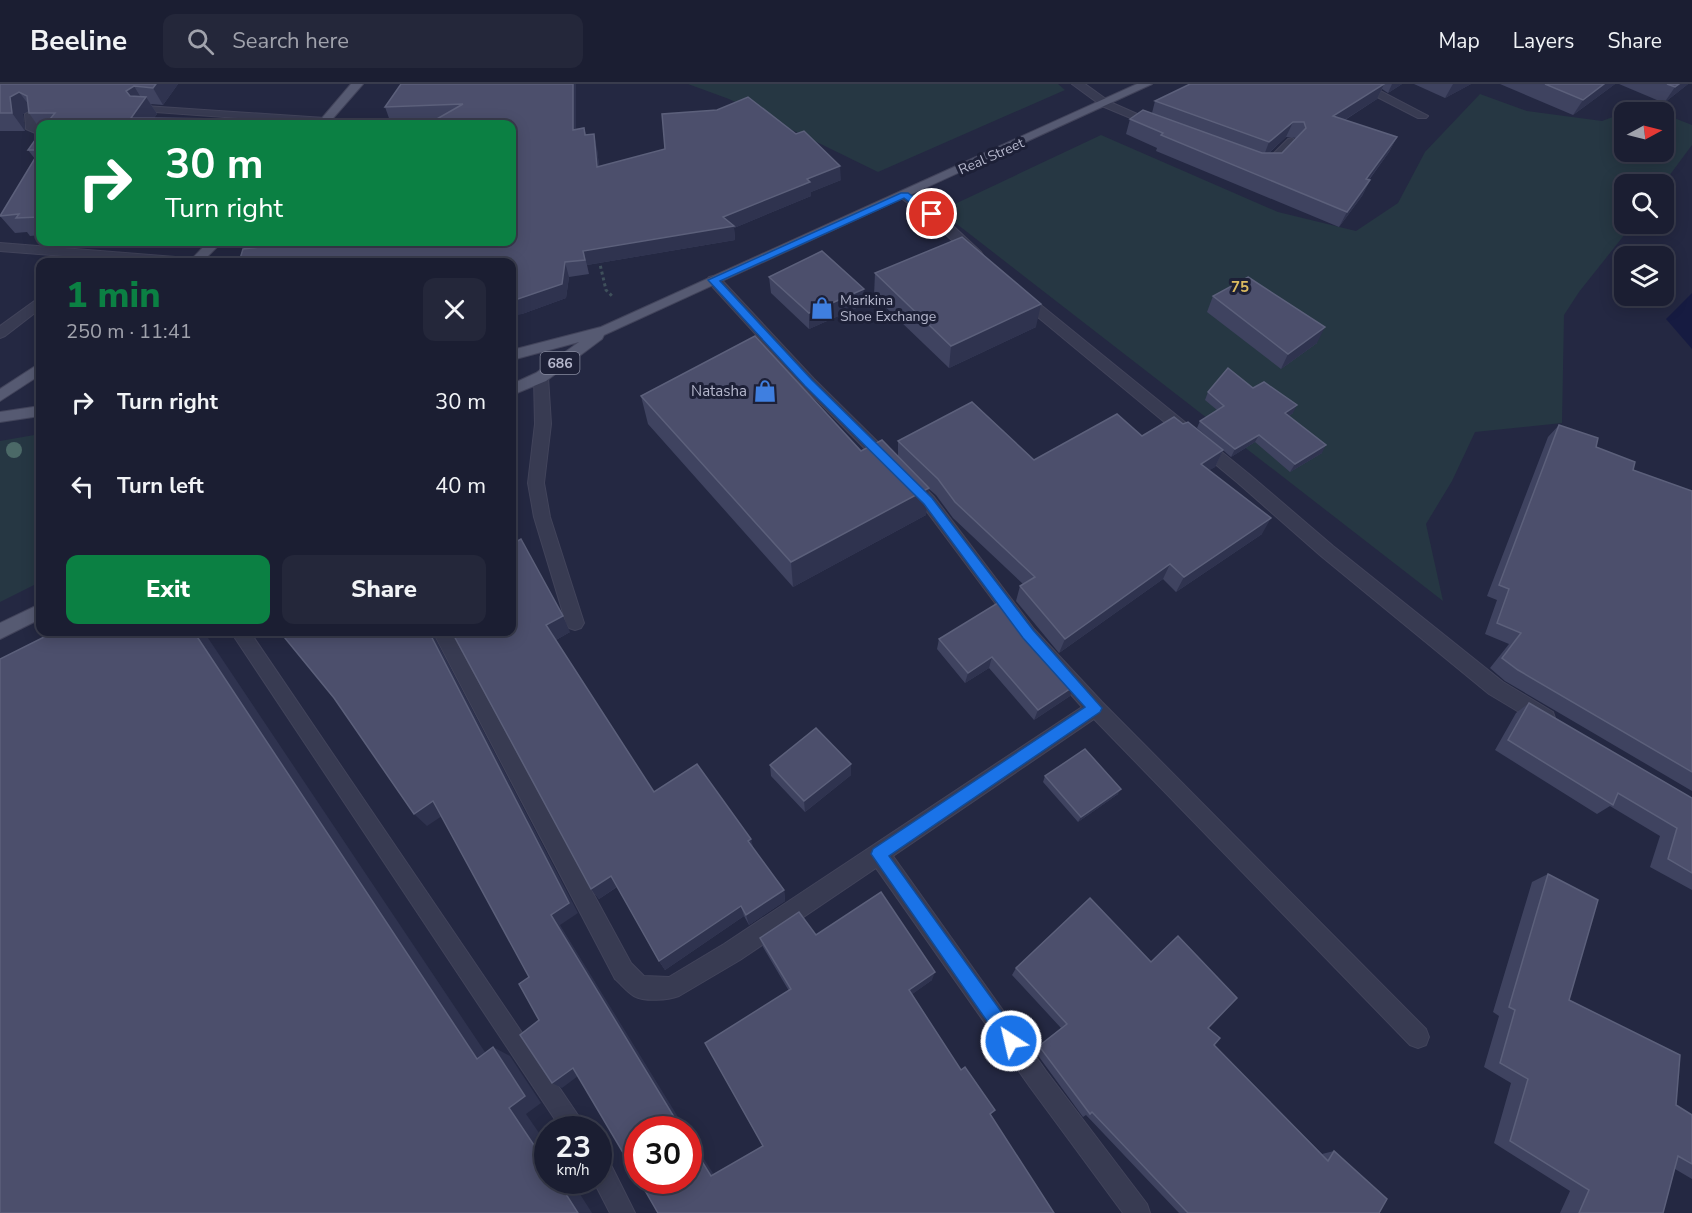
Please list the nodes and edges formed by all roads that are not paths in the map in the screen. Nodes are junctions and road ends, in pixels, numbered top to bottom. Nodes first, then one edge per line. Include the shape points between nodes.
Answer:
1 (357, 84) edge
2 (1078, 84) edge
3 (1358, 84) edge
4 (1140, 85) edge
5 (1106, 104) junction
6 (145, 109) edge
7 (31, 114) edge
8 (1422, 116) dead end
9 (285, 120) edge
10 (326, 120) edge
11 (1166, 129) edge
12 (36, 130) edge
13 (1292, 142) edge
14 (1250, 159) edge
15 (905, 195) junction
16 (210, 246) edge
17 (0, 247) edge
18 (90, 258) edge
19 (199, 258) edge
20 (984, 262) edge
21 (714, 280) junction
22 (1011, 287) edge
23 (36, 306) edge
24 (606, 330) junction
25 (0, 333) edge
26 (516, 354) edge
27 (36, 371) edge
28 (541, 377) junction
29 (516, 388) edge
30 (0, 396) edge
31 (36, 412) edge
32 (0, 417) edge
33 (36, 613) edge
34 (575, 623) dead end
35 (0, 632) edge
36 (243, 636) edge
37 (444, 636) edge
38 (1095, 708) junction
39 (1564, 729) edge
40 (879, 854) junction
41 (1418, 1037) dead end
42 (567, 1116) edge
43 (612, 1192) edge
44 (623, 1213) edge
45 (1138, 1213) edge

1 - 10 main road
2 - 5 street
3 - 8 street
4 - 5 main road, Real Street / 686
5 - 11 street
5 - 15 main road, Real Street / 686
6 - 9 street
7 - 12 street via 32,129
13 - 14 street via 1270,164
15 - 20 street
15 - 21 main road, Real Street / 686
16 - 19 main road
17 - 18 street
21 - 24 main road, Real Street / 686
21 - 38 street via 808,383 928,501 1028,634
22 - 39 street via 1496,688
23 - 25 street
24 - 26 main road, Real Street / 686
24 - 28 main road, Real Street / 686
27 - 30 main road
28 - 29 main road, Real Street / 686
28 - 34 street via 543,424 536,483 542,517
31 - 32 main road
33 - 35 main road
36 - 42 street
37 - 40 street via 623,971 640,987 671,988
38 - 40 street
38 - 41 street
40 - 45 street
43 - 44 street

